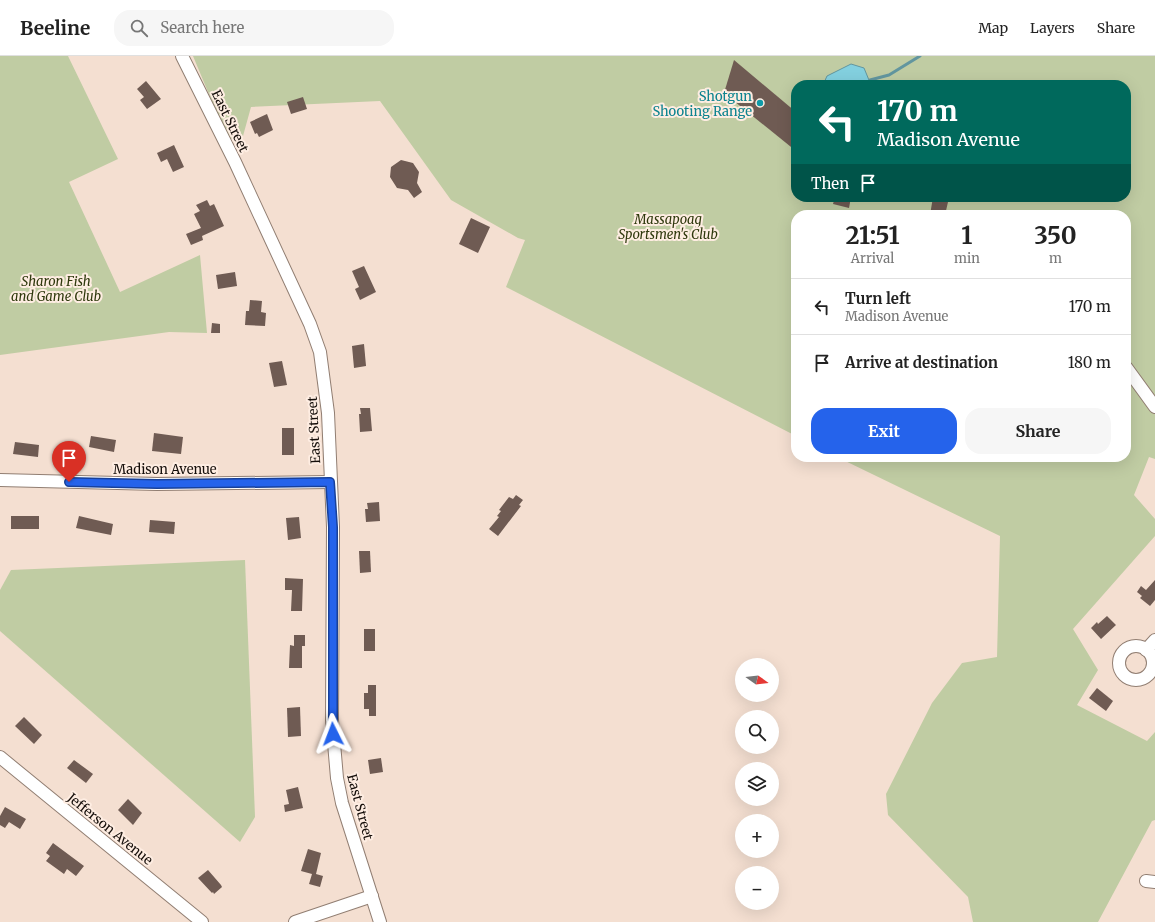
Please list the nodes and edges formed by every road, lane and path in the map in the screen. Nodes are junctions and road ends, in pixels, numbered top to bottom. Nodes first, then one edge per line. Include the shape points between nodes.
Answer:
1 (182, 56) edge
2 (1131, 374) edge
3 (1155, 407) edge
4 (0, 480) edge
5 (330, 482) junction
6 (1155, 640) edge
7 (1146, 650) dead end
8 (0, 757) edge
9 (372, 896) junction
10 (202, 922) edge
11 (295, 922) edge
12 (380, 922) edge

1 - 5 street, East Street via 235,162 308,319 320,352 328,413
2 - 3 street
4 - 5 street, Madison Avenue via 157,484
5 - 9 street, East Street via 333,527 332,720 336,778
6 - 7 street
8 - 10 street, Jefferson Avenue
9 - 11 street
9 - 12 street, East Street

